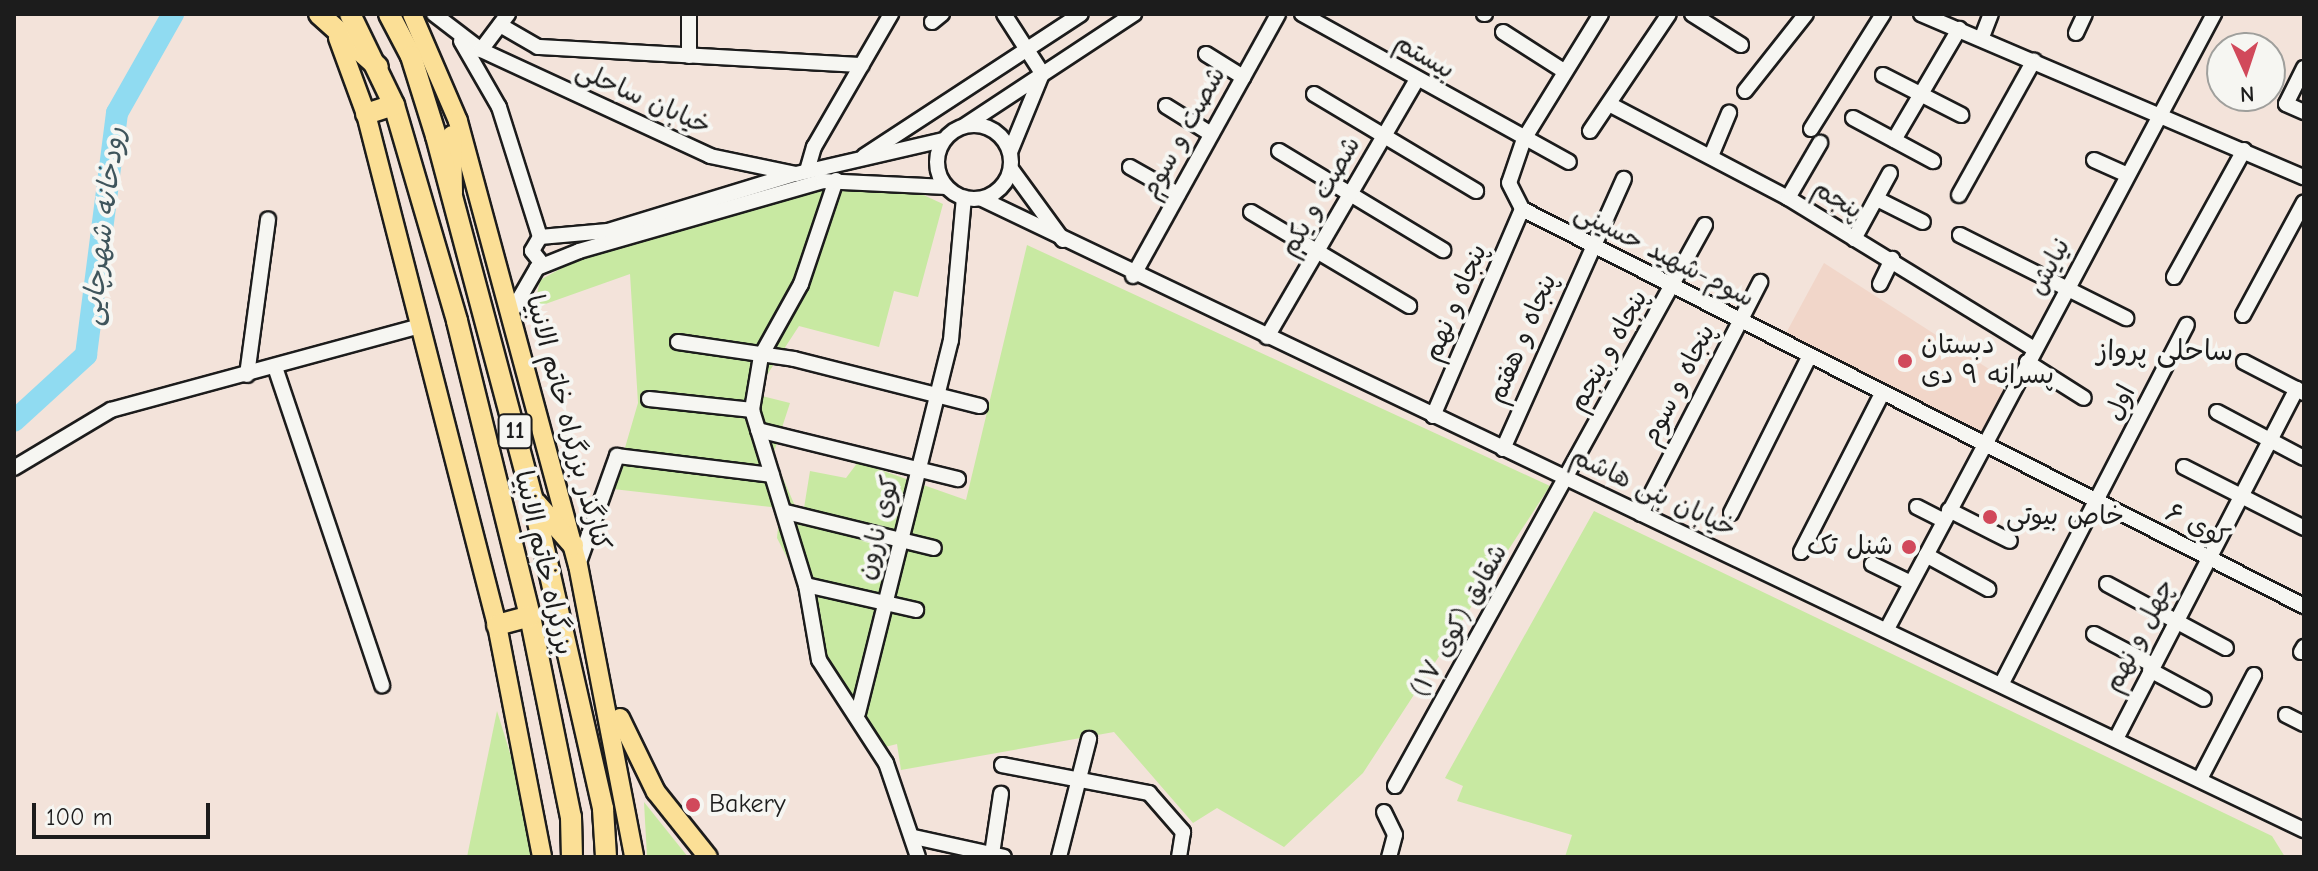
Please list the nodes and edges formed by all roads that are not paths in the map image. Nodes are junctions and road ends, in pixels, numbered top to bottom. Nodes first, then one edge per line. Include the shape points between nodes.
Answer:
1 (319, 14) edge
2 (350, 14) edge
3 (389, 14) edge
4 (412, 14) edge
5 (434, 14) edge
6 (689, 14) edge
7 (891, 14) edge
8 (1004, 14) edge
9 (1081, 14) edge
10 (1134, 14) edge
11 (1278, 14) edge
12 (1302, 14) edge
13 (1601, 14) edge
14 (1669, 14) edge
15 (1692, 14) edge
16 (1806, 14) edge
17 (1883, 14) edge
18 (1921, 14) edge
19 (1991, 14) edge
20 (2085, 14) edge
21 (2214, 14) edge
22 (504, 19) edge
23 (453, 29) junction
24 (1959, 29) junction
25 (1503, 32) dead end
26 (2076, 33) dead end
27 (1982, 37) junction
28 (338, 38) junction
29 (1741, 45) dead end
30 (481, 50) junction
31 (1027, 50) junction
32 (1206, 54) dead end
33 (689, 56) junction
34 (2034, 60) junction
35 (438, 65) junction
36 (862, 65) junction
37 (2304, 68) edge
38 (381, 70) junction
39 (1564, 71) junction
40 (1042, 73) junction
41 (1883, 75) dead end
42 (1243, 77) junction
43 (1416, 81) junction
44 (1745, 91) dead end
45 (1314, 94) dead end
46 (1921, 94) junction
47 (1609, 104) junction
48 (394, 105) junction
49 (1166, 106) dead end
50 (2304, 112) edge
51 (1729, 113) dead end
52 (2158, 113) junction
53 (366, 114) junction
54 (1961, 115) dead end
55 (1853, 118) dead end
56 (964, 126) junction
57 (1811, 129) dead end
58 (1590, 131) dead end
59 (1211, 134) junction
60 (1384, 136) junction
61 (1524, 139) junction
62 (943, 140) junction
63 (1894, 140) junction
64 (1820, 143) dead end
65 (2244, 150) junction
66 (1279, 151) dead end
67 (1010, 152) junction
68 (1711, 156) junction
69 (2094, 160) dead end
70 (1933, 161) dead end
71 (738, 162) junction
72 (1569, 162) dead end
73 (852, 164) junction
74 (1130, 167) dead end
75 (1011, 169) junction
76 (802, 172) junction
77 (1890, 173) dead end
78 (2126, 174) junction
79 (2304, 177) edge
80 (1624, 179) dead end
81 (836, 180) junction
82 (945, 187) junction
83 (1476, 191) dead end
84 (744, 192) junction
85 (1178, 194) junction
86 (1350, 194) junction
87 (1959, 195) dead end
88 (452, 196) junction
89 (964, 198) junction
90 (1788, 198) junction
91 (982, 199) junction
92 (1879, 200) junction
93 (2304, 202) edge
94 (1522, 209) junction
95 (1251, 212) dead end
96 (268, 219) dead end
97 (1923, 222) dead end
98 (1705, 225) dead end
99 (1960, 235) dead end
100 (540, 237) junction
101 (1854, 239) junction
102 (1066, 243) junction
103 (1588, 247) junction
104 (1443, 250) dead end
105 (1317, 251) junction
106 (1892, 259) junction
107 (542, 264) junction
108 (1133, 276) junction
109 (2174, 277) dead end
110 (1760, 282) dead end
111 (1880, 284) dead end
112 (1671, 287) junction
113 (2067, 287) junction
114 (1409, 306) dead end
115 (511, 313) junction
116 (2243, 315) dead end
117 (2126, 318) dead end
118 (1739, 321) junction
119 (2187, 325) dead end
120 (421, 326) junction
121 (1267, 337) junction
122 (678, 342) dead end
123 (761, 356) junction
124 (2030, 356) junction
125 (1809, 357) junction
126 (2244, 362) dead end
127 (275, 367) junction
128 (247, 375) junction
129 (2301, 391) edge
130 (938, 394) junction
131 (1882, 394) junction
132 (2084, 398) dead end
133 (649, 399) dead end
134 (533, 405) junction
135 (980, 406) dead end
136 (752, 410) junction
137 (2217, 412) dead end
138 (1433, 416) junction
139 (758, 430) junction
140 (2270, 440) junction
141 (1983, 446) junction
142 (1503, 449) junction
143 (2304, 458) edge
144 (2184, 467) dead end
145 (14, 468) edge
146 (918, 469) junction
147 (772, 475) junction
148 (958, 479) dead end
149 (1566, 480) junction
150 (2240, 495) junction
151 (533, 498) junction
152 (2097, 503) junction
153 (1917, 507) dead end
154 (786, 512) junction
155 (1731, 513) dead end
156 (1641, 514) junction
157 (1946, 515) junction
158 (2304, 528) edge
159 (901, 540) junction
160 (2010, 541) dead end
161 (934, 548) dead end
162 (1801, 552) dead end
163 (576, 555) junction
164 (1926, 555) junction
165 (2207, 557) junction
166 (1872, 564) dead end
167 (1911, 583) junction
168 (2107, 584) dead end
169 (806, 585) junction
170 (1988, 589) dead end
171 (885, 603) junction
172 (2304, 606) edge
173 (916, 610) dead end
174 (530, 616) junction
175 (2175, 620) junction
176 (497, 625) junction
177 (1887, 629) junction
178 (2094, 634) dead end
179 (2226, 648) dead end
180 (2151, 667) junction
181 (2254, 675) dead end
182 (603, 677) junction
183 (2002, 683) junction
184 (382, 685) dead end
185 (2204, 699) dead end
186 (858, 713) junction
187 (2286, 715) dead end
188 (2304, 724) edge
189 (2117, 737) junction
190 (1089, 739) dead end
191 (1002, 765) dead end
192 (2201, 777) junction
193 (1074, 780) junction
194 (1395, 786) dead end
195 (1001, 794) dead end
196 (1384, 812) dead end
197 (2304, 830) edge
198 (914, 837) junction
199 (998, 856) edge
200 (542, 857) edge
201 (572, 857) edge
202 (606, 857) edge
203 (634, 857) edge
204 (708, 857) edge
205 (918, 857) edge
206 (1059, 857) edge
207 (1179, 857) edge
208 (1389, 857) edge

1 - 28 highway
2 - 38 highway, بزرگراه خاتم الانبیا / 11
3 - 88 highway, بزرگراه خاتم الانبیا / 11 via 411,56
4 - 35 main road, کنارگذر بزرگراه خاتم الانبیا
5 - 23 street, خیابان ساحلی
6 - 33 street
7 - 36 street
8 - 31 street
9 - 31 street
10 - 40 street
11 - 42 street, شصت و سوم
12 - 43 street, بیستم
13 - 39 street
14 - 47 street
15 - 29 street
16 - 44 street
17 - 57 street
18 - 24 street
19 - 27 street
20 - 26 street
21 - 52 street, نیایش
22 - 30 street
22 - 33 street via 538,47
23 - 30 street, خیابان ساحلی
23 - 100 street via 499,107
24 - 27 street
24 - 46 street
25 - 39 street
27 - 34 street
28 - 38 highway
28 - 53 main road
30 - 71 street, خیابان ساحلی via 661,139
31 - 40 street
31 - 73 street
32 - 42 street
33 - 36 street
34 - 52 street
34 - 87 street
35 - 88 main road via 455,158
35 - 115 main road, کنارگذر بزرگراه خاتم الانبیا
36 - 76 street
37 - 50 street via 2286,104
38 - 48 highway, بزرگراه خاتم الانبیا / 11
39 - 61 street
40 - 56 street
40 - 67 street
41 - 46 street
42 - 59 street, شصت و سوم
43 - 60 street, شصت و یکم
43 - 61 street, بیستم
45 - 60 street
46 - 54 street
46 - 63 street
47 - 58 street
47 - 68 street, پنجم
48 - 53 highway
48 - 174 highway, بزرگراه خاتم الانبیا / 11
49 - 59 street
51 - 68 street
52 - 65 street
52 - 78 street, نیایش
53 - 120 main road
55 - 63 street
56 - 62 street
56 - 67 street via 993,129
59 - 85 street, شصت و سوم
60 - 83 street
60 - 86 street, شصت و یکم
61 - 72 street, بیستم
61 - 94 street via 1509,183
62 - 73 street, خیابان ساحلی
62 - 82 street via 937,169
63 - 70 street
64 - 90 street
65 - 79 street
65 - 109 street
66 - 86 street
67 - 75 street
68 - 90 street, پنجم
69 - 78 street
71 - 76 street, خیابان ساحلی
71 - 84 street via 747,177
73 - 76 street, خیابان ساحلی
74 - 85 street
75 - 91 street via 1001,188
75 - 102 street
76 - 84 street
77 - 92 street
78 - 113 street, نیایش
80 - 103 street, پنجاه و هفتم
81 - 82 street
81 - 107 street
81 - 123 street via 801,284
82 - 89 street
84 - 100 street via 608,231
85 - 108 street, شصت و سوم
86 - 104 street
86 - 105 street, شصت و یکم
88 - 151 highway, بزرگراه خاتم الانبیا / 11
89 - 91 street
89 - 130 street, کوی نارون via 951,340
90 - 101 street, پنجم
91 - 102 street, خیابان بنی هاشم
92 - 97 street
92 - 101 street
93 - 116 street
94 - 103 street, سوم-شهید حسینی
94 - 138 street, پنجاه و نهم
95 - 105 street
96 - 128 street
98 - 112 street, پنجاه و پنجم
99 - 113 street
100 - 107 street via 532,251
101 - 106 street, پنجم
102 - 108 street, خیابان بنی هاشم
103 - 112 street, سوم-شهید حسینی
103 - 142 street, پنجاه و هفتم
105 - 114 street
105 - 121 street, شصت و یکم
106 - 111 street
106 - 124 street, پنجم
107 - 115 street
108 - 121 street, خیابان بنی هاشم
110 - 118 street
112 - 118 street, سوم-شهید حسینی
112 - 149 street, پنجاه و پنجم
113 - 117 street
113 - 124 street, نیایش
115 - 134 main road, کنارگذر بزرگراه خاتم الانبیا
118 - 125 street, سوم-شهید حسینی
118 - 156 street, پنجاه و سوم
119 - 152 street, اول
120 - 127 street
120 - 176 main road
121 - 138 street, خیابان بنی هاشم
122 - 123 street
123 - 130 street
123 - 136 street
124 - 132 street, پنجم
124 - 141 street, نیایش
125 - 131 street, سوم-شهید حسینی
125 - 155 street
126 - 129 street
127 - 128 street
127 - 184 street
128 - 145 street via 111,410
129 - 140 street, چهل و نهم
130 - 135 street
130 - 146 street, کوی نارون
131 - 141 street, سوم-شهید حسینی
131 - 162 street
133 - 136 street
134 - 151 main road
134 - 163 main road, کنارگذر بزرگراه خاتم الانبیا
136 - 139 street
137 - 140 street
138 - 142 street, خیابان بنی هاشم
139 - 146 street
139 - 147 street
140 - 143 street
140 - 150 street, چهل و نهم
141 - 152 street, کوی ۶
141 - 157 street, نیایش
142 - 149 street, خیابان بنی هاشم
144 - 150 street
146 - 148 street
146 - 159 street, کوی نارون
147 - 154 street
147 - 163 street via 617,456
149 - 156 street, خیابان بنی هاشم
149 - 194 street, شقایق (کوی ۱۷)
150 - 158 street
150 - 165 street, چهل و نهم
151 - 163 highway
151 - 202 highway, بزرگراه خاتم الانبیا / 11 via 603,809
152 - 165 street, کوی ۶
152 - 183 street, اول
153 - 157 street
154 - 159 street
154 - 169 street
156 - 177 street, خیابان بنی هاشم
157 - 160 street
157 - 164 street, نیایش
159 - 161 street
159 - 171 street, کوی نارون
163 - 182 main road, کنارگذر بزرگراه خاتم الانبیا
164 - 167 street, نیایش
164 - 170 street
165 - 172 street, کوی ۶
165 - 175 street, چهل و نهم
166 - 167 street
167 - 177 street, نیایش
168 - 175 street
169 - 171 street
169 - 186 street via 819,660
171 - 173 street
171 - 186 street, کوی نارون
174 - 176 highway
174 - 201 highway, بزرگراه خاتم الانبیا / 11 via 571,817
175 - 179 street
175 - 180 street, چهل و نهم
176 - 200 main road
177 - 183 street, خیابان بنی هاشم
178 - 180 street
180 - 185 street
180 - 189 street, چهل و نهم
181 - 192 street
182 - 203 main road, کنارگذر بزرگراه خاتم الانبیا
182 - 204 main road via 656,792
183 - 189 street, خیابان بنی هاشم
186 - 198 street via 886,763
187 - 188 street
189 - 192 street, خیابان بنی هاشم
190 - 193 street
191 - 193 street
192 - 197 street, خیابان بنی هاشم
193 - 206 street
193 - 207 street via 1149,793 1183,832
195 - 199 street
196 - 208 street via 1395,835
198 - 199 street
198 - 205 street

